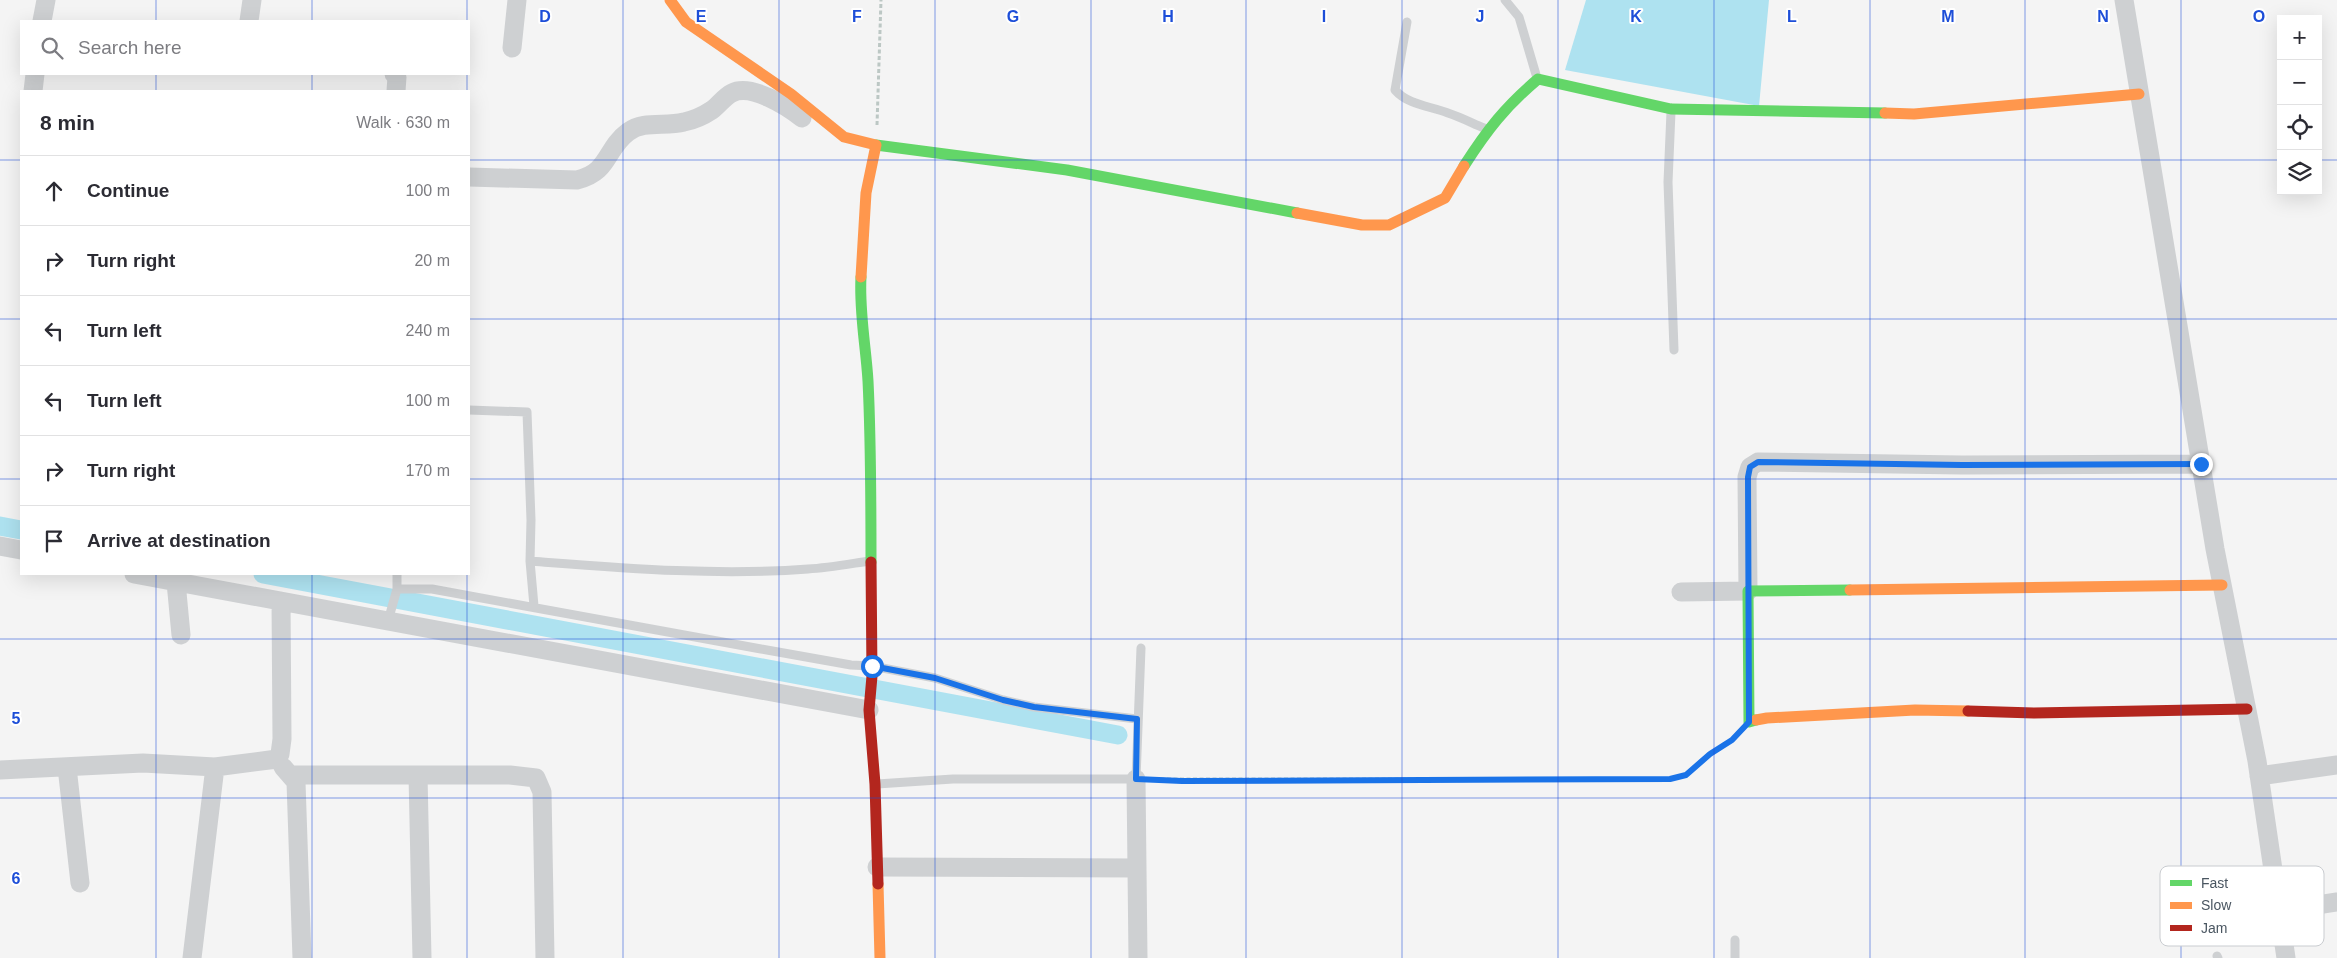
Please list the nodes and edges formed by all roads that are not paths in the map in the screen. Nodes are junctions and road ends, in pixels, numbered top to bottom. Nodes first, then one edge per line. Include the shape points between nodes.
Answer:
1 (46, 0) edge
2 (252, 0) edge
3 (517, 0) edge
4 (670, 0) edge
5 (1505, 0) edge
6 (2124, 0) edge
7 (42, 20) edge
8 (249, 20) edge
9 (1407, 22) dead end
10 (512, 48) dead end
11 (36, 75) edge
12 (395, 75) edge
13 (1538, 78) junction
14 (33, 90) edge
15 (396, 90) edge
16 (2139, 94) junction
17 (1671, 109) junction
18 (1487, 130) junction
19 (844, 137) junction
20 (876, 145) junction
21 (470, 177) edge
22 (1674, 350) dead end
23 (470, 410) edge
24 (2201, 464) junction
25 (0, 546) edge
26 (20, 550) edge
27 (530, 561) junction
28 (870, 561) junction
29 (139, 575) edge
30 (397, 575) edge
31 (176, 582) junction
32 (2222, 585) junction
33 (397, 589) junction
34 (1681, 592) dead end
35 (1748, 592) junction
36 (281, 601) junction
37 (534, 606) junction
38 (388, 621) junction
39 (181, 635) dead end
40 (1141, 648) dead end
41 (872, 671) junction
42 (2247, 709) junction
43 (869, 710) junction
44 (1137, 719) junction
45 (277, 759) junction
46 (2337, 765) edge
47 (67, 767) junction
48 (215, 768) junction
49 (0, 770) edge
50 (290, 775) junction
51 (418, 775) junction
52 (2259, 776) junction
53 (1136, 779) junction
54 (875, 784) junction
55 (2272, 866) edge
56 (877, 867) junction
57 (1136, 868) junction
58 (80, 883) dead end
59 (2337, 902) edge
60 (2324, 904) edge
61 (1735, 940) dead end
62 (192, 958) edge
63 (302, 958) edge
64 (422, 958) edge
65 (545, 958) edge
66 (880, 958) edge
67 (1138, 958) edge
68 (1735, 958) edge

1 - 7 street
2 - 8 street
3 - 10 street
4 - 19 street via 686,22 791,94
5 - 13 lane via 1519,17
6 - 16 street
9 - 18 lane via 1395,90 1412,102 1449,113
11 - 14 street
12 - 15 street
13 - 17 street
13 - 18 street
16 - 17 street via 1914,114
16 - 24 street
17 - 22 lane via 1668,182
18 - 20 street via 1445,198 1418,214 1389,225 1362,225 1067,170
19 - 20 street
19 - 21 street via 820,132 787,106 740,90 696,119 635,127 616,142 604,164 585,178
20 - 28 street via 866,193 860,294 870,421
23 - 27 lane via 527,412
24 - 32 street
24 - 35 street via 1758,462 1750,467 1748,477
25 - 26 street
27 - 28 lane via 659,570 731,571 809,569
27 - 37 lane
28 - 41 street
29 - 31 street
30 - 33 lane
31 - 36 street
31 - 39 street
32 - 35 street
32 - 42 street
33 - 37 lane via 432,589
33 - 38 lane
34 - 35 street
35 - 42 street via 1749,722 1767,718 1914,710 2034,713
36 - 38 street
36 - 45 street via 282,739
37 - 41 lane
38 - 43 street
40 - 44 lane
41 - 43 street
41 - 44 lane via 935,678 1034,707
42 - 52 street
43 - 54 street
44 - 53 lane
45 - 48 street
45 - 50 street
46 - 52 street
47 - 48 street via 143,763
47 - 49 street
47 - 58 street
48 - 62 street
50 - 51 street
50 - 63 street via 296,782
51 - 64 street
51 - 65 street via 536,778 542,792
52 - 55 street
53 - 54 lane via 953,778
53 - 57 street
54 - 56 street
56 - 57 street
56 - 66 street
57 - 67 street
59 - 60 street
61 - 68 lane

